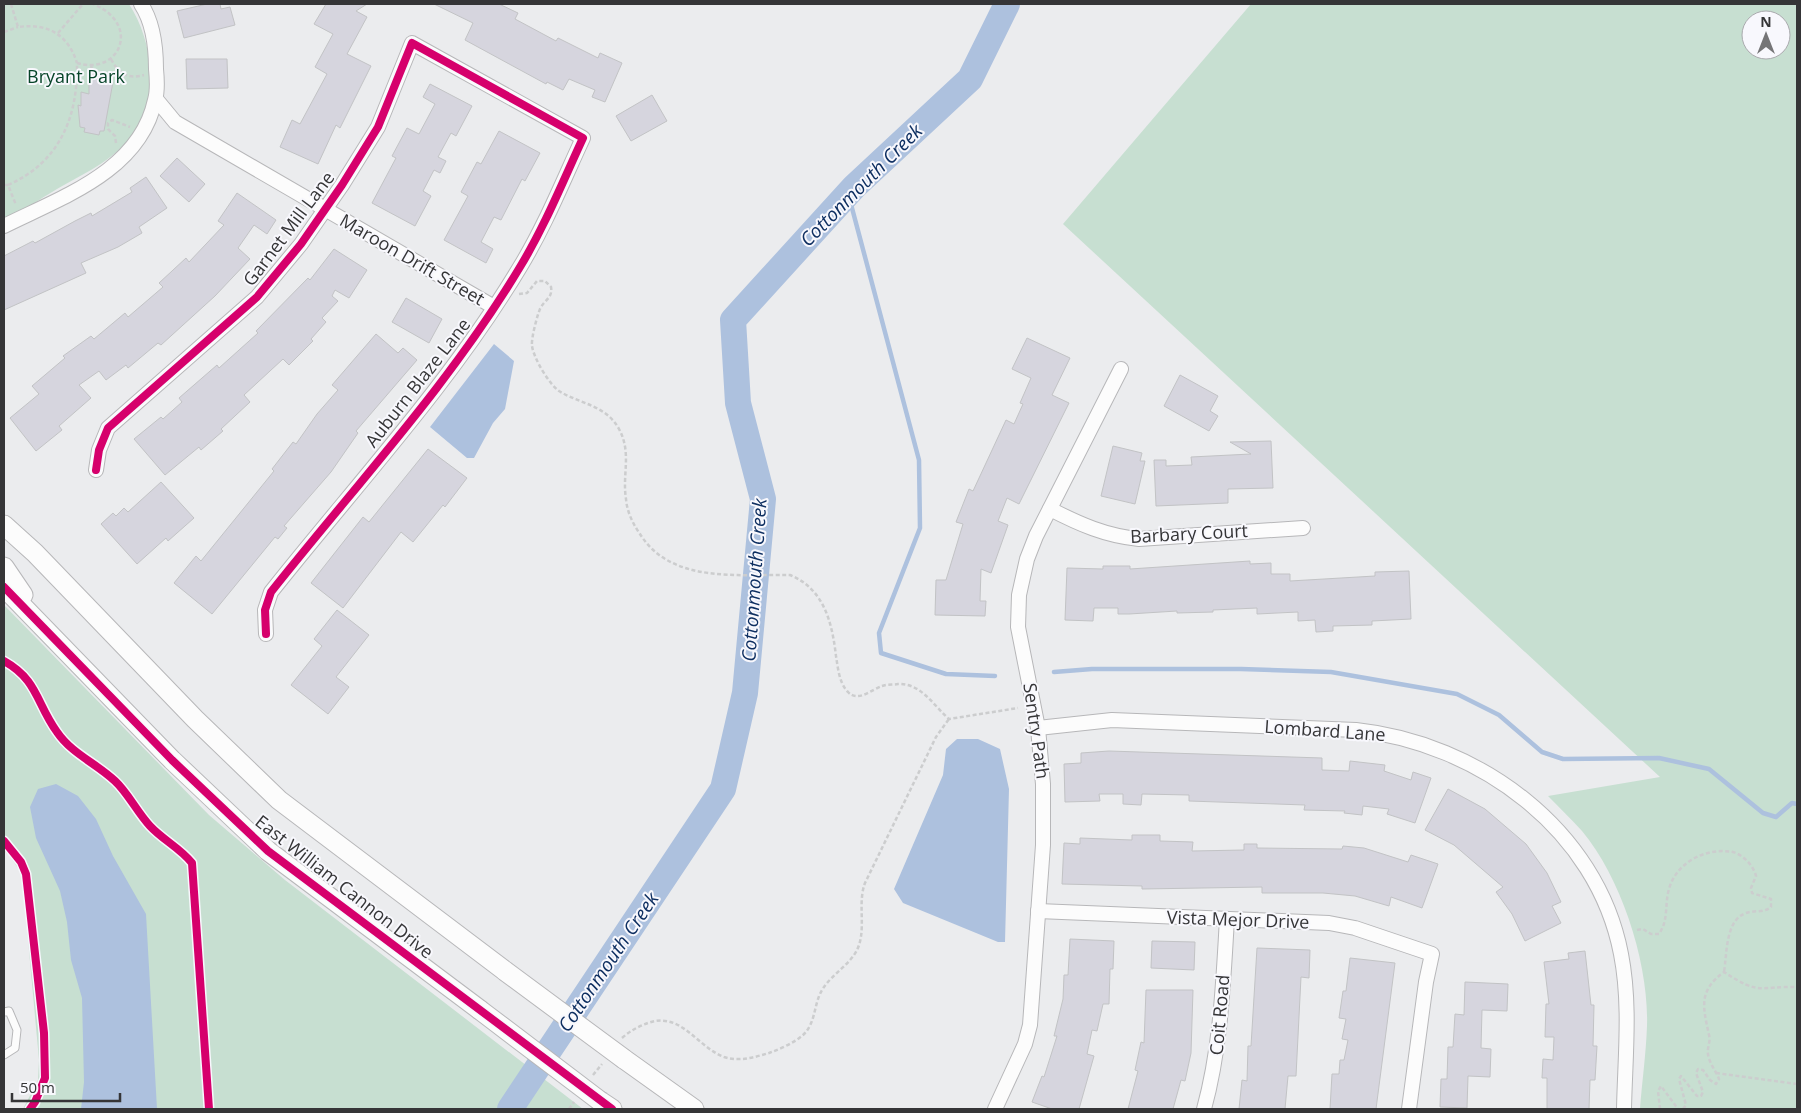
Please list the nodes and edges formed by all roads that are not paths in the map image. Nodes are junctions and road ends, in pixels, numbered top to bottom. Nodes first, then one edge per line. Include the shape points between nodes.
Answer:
1 (141, 4) edge
2 (156, 99) junction
3 (175, 122) junction
4 (139, 125) junction
5 (583, 138) joint
6 (325, 210) junction
7 (4, 226) edge
8 (494, 307) junction
9 (1121, 369) dead end
10 (96, 470) dead end
11 (1050, 510) junction
12 (4, 525) edge
13 (1303, 528) dead end
14 (4, 567) edge
15 (4, 587) edge
16 (266, 634) dead end
17 (79, 665) junction
18 (1038, 728) junction
19 (1038, 911) junction
20 (1227, 919) junction
21 (4, 1012) edge
22 (4, 1055) edge
23 (606, 1105) edge
24 (694, 1109) edge
25 (995, 1109) edge
26 (1204, 1109) edge
27 (1409, 1109) edge
28 (1624, 1109) edge

1 - 2 street via 150,22 156,50
2 - 3 street
2 - 4 street
3 - 4 street
3 - 6 street, Maroon Drift Street
4 - 7 street via 130,150 99,178
5 - 6 street, Garnet Mill Lane via 412,44 378,126
5 - 8 street, Auburn Blaze Lane via 541,229
6 - 8 street, Maroon Drift Street
6 - 10 street, Garnet Mill Lane via 257,297 108,428 99,450
8 - 16 street, Auburn Blaze Lane via 450,372 271,592 265,610
9 - 11 street, Sentry Path
11 - 13 street, Barbary Court via 1088,528 1139,539
11 - 18 street, Sentry Path via 1027,559 1019,595 1018,627
12 - 24 street, East William Cannon Drive, bridge via 279,800
14 - 17 street, East William Cannon Drive
15 - 17 street, East William Cannon Drive
17 - 23 street, East William Cannon Drive, bridge via 219,806 268,850
18 - 19 street, Sentry Path via 1044,798
18 - 28 street, Lombard Lane via 1112,720 1386,734 1426,744 1463,760 1518,794 1563,834 1588,870 1608,908 1621,954 1627,1000
19 - 20 street, Vista Mejor Drive
19 - 25 street, Sentry Path via 1030,1025 1025,1044
20 - 26 street, Coit Road via 1220,1037
20 - 27 street, Vista Mejor Drive via 1329,923 1355,928 1432,954
21 - 22 lane via 8,1011 17,1036 15,1048

